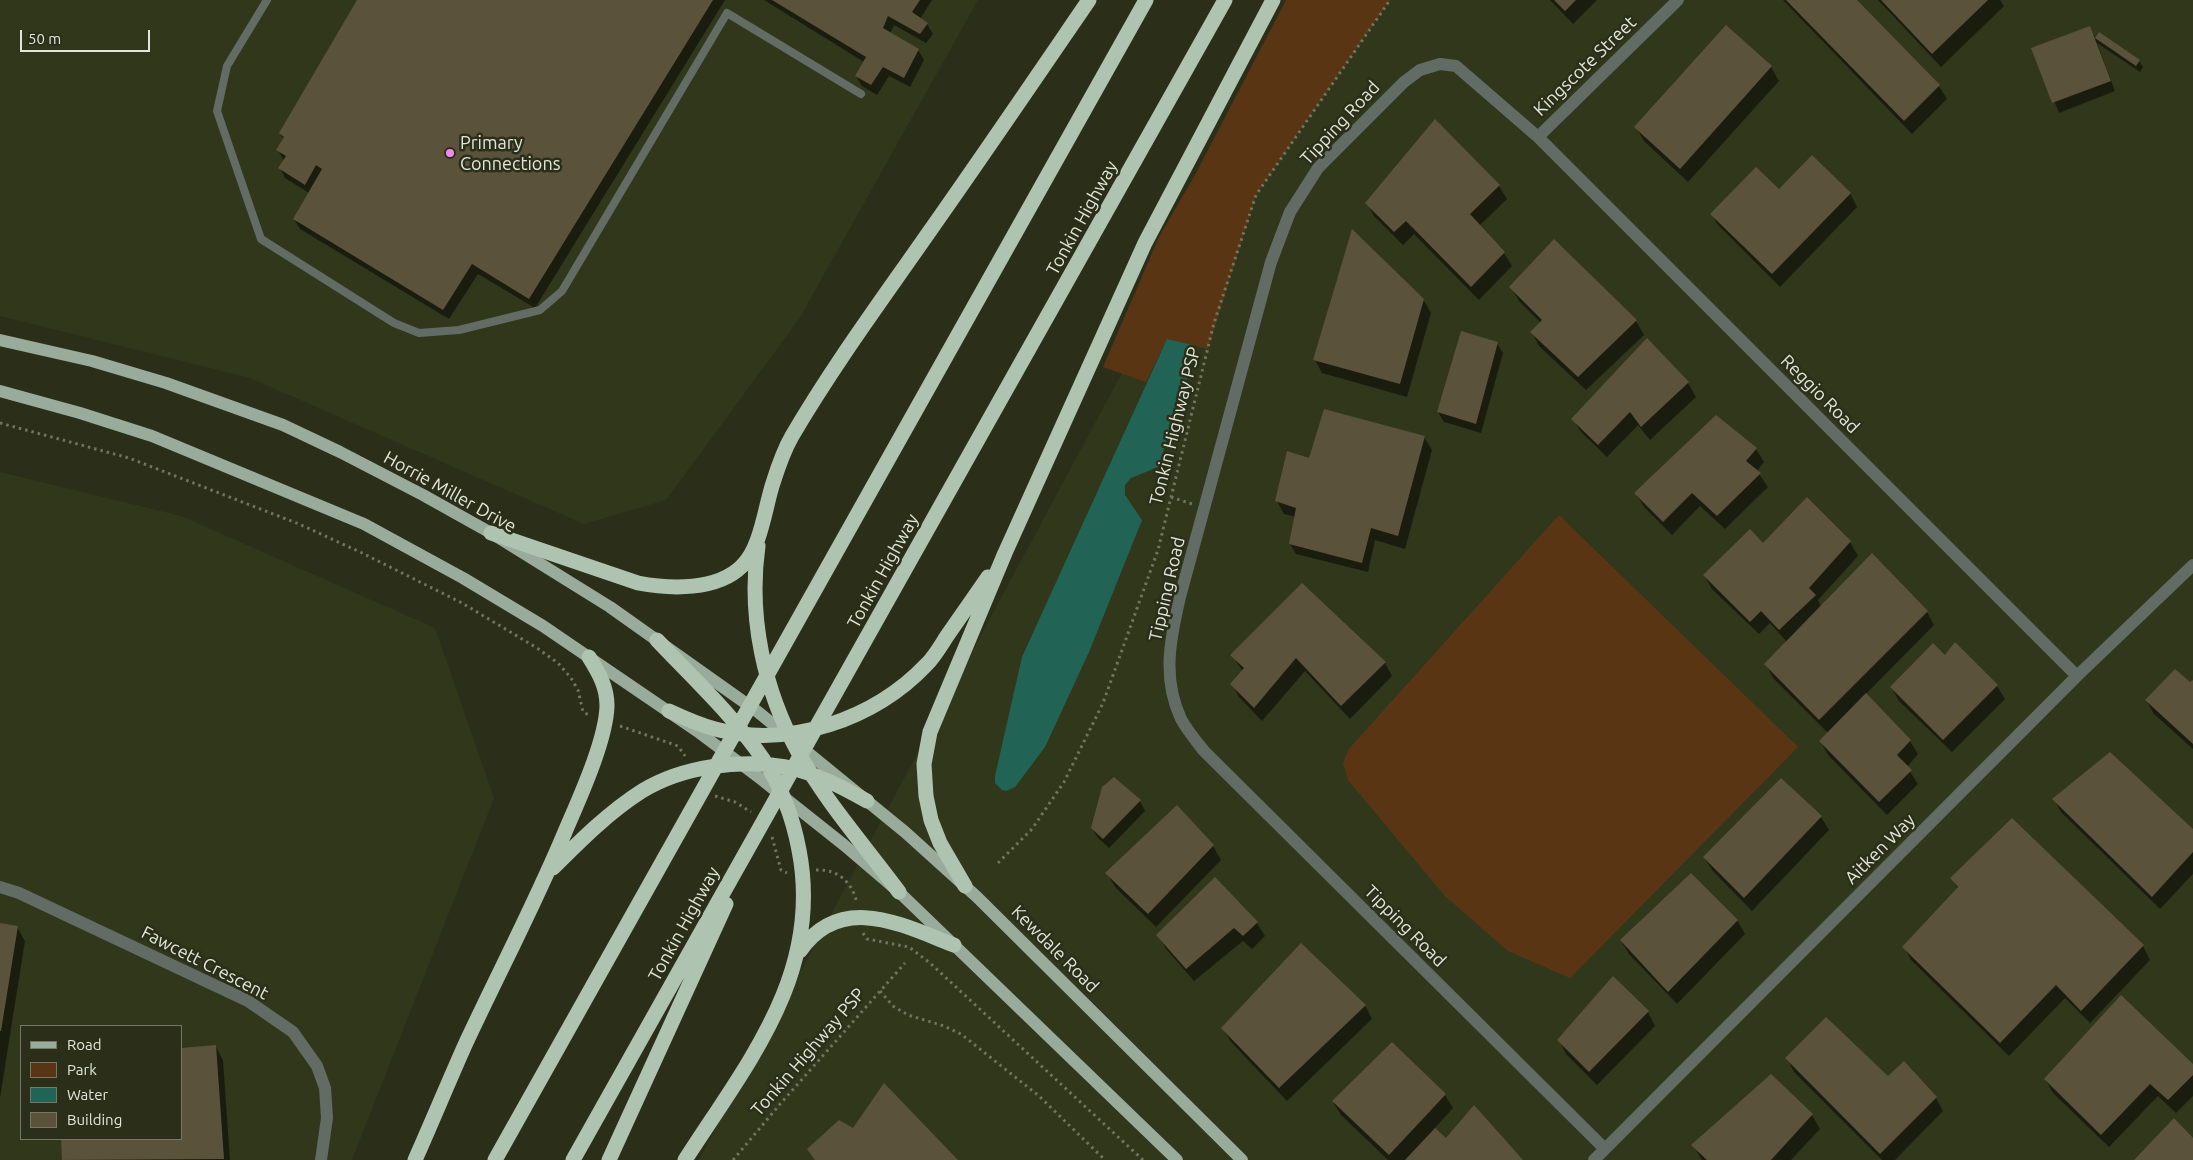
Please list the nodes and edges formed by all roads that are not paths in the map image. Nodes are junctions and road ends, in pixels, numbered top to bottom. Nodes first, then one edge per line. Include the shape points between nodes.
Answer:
1 (267, 0) edge
2 (1089, 0) edge
3 (1146, 0) edge
4 (1225, 0) edge
5 (1273, 0) edge
6 (1678, 0) edge
7 (862, 94) dead end
8 (1538, 137) junction
9 (0, 340) edge
10 (0, 391) edge
11 (761, 527) junction
12 (491, 533) junction
13 (1005, 553) junction
14 (2193, 565) edge
15 (657, 640) junction
16 (589, 657) junction
17 (2077, 676) junction
18 (669, 712) joint
19 (699, 728) junction
20 (744, 733) junction
21 (788, 735) junction
22 (742, 765) junction
23 (767, 765) junction
24 (813, 775) junction
25 (829, 782) junction
26 (783, 796) junction
27 (867, 801) joint
28 (763, 821) junction
29 (548, 873) junction
30 (965, 886) junction
31 (0, 887) edge
32 (899, 892) junction
33 (954, 945) junction
34 (797, 955) junction
35 (1605, 1149) junction
36 (321, 1160) edge
37 (415, 1160) edge
38 (495, 1160) edge
39 (573, 1160) edge
40 (609, 1160) edge
41 (685, 1160) edge
42 (1177, 1160) edge
43 (1242, 1160) edge
44 (1594, 1160) edge

1 - 7 lane via 228,66 217,111 261,239 394,323 419,334 459,330 540,310 562,291 727,13
2 - 11 highway via 840,359 791,438 773,482
3 - 38 highway
4 - 28 highway, Tonkin Highway
5 - 13 highway via 1145,243
6 - 8 street, Kingscote Street
8 - 17 street, Reggio Road
8 - 35 street, Tipping Road via 1456,66 1440,64 1420,70 1404,82 1318,168 1290,212 1271,262 1170,640 1169,682 1182,720 1204,751
9 - 12 main road, Horrie Miller Drive via 166,382 283,425 397,480
10 - 16 main road via 152,436 364,524 463,578
11 - 12 highway via 742,567 723,578 683,588 638,583
11 - 21 highway via 756,574 757,623 771,691
12 - 15 main road, Horrie Miller Drive
13 - 21 highway via 928,663 907,683 870,708 832,724
13 - 30 highway via 930,732 924,764 931,820 940,843
14 - 17 street, Aitken Way
15 - 20 highway
15 - 21 main road, Horrie Miller Drive
16 - 18 main road
16 - 29 highway via 606,689 605,721 590,771
17 - 35 street, Aitken Way
18 - 19 highway
19 - 20 highway
19 - 22 main road
20 - 21 highway
20 - 23 highway
21 - 24 highway
21 - 25 main road, Horrie Miller Drive
22 - 23 highway
22 - 26 main road
22 - 29 highway via 728,764 687,772 644,790 606,817
23 - 24 highway
23 - 26 highway
24 - 25 highway
25 - 27 highway
25 - 32 highway
26 - 32 main road
26 - 34 highway via 797,838 804,880 803,918
27 - 30 main road, Kewdale Road
28 - 39 highway, Tonkin Highway
28 - 40 highway
29 - 37 highway via 465,1045
30 - 43 main road, Kewdale Road
31 - 36 street, Fawcett Crescent via 248,1001 293,1032 317,1066 325,1088 327,1118
32 - 33 main road
33 - 34 highway via 887,920 860,917 818,931
33 - 42 main road
34 - 41 highway via 783,998 762,1039
35 - 44 street, Aitken Way

